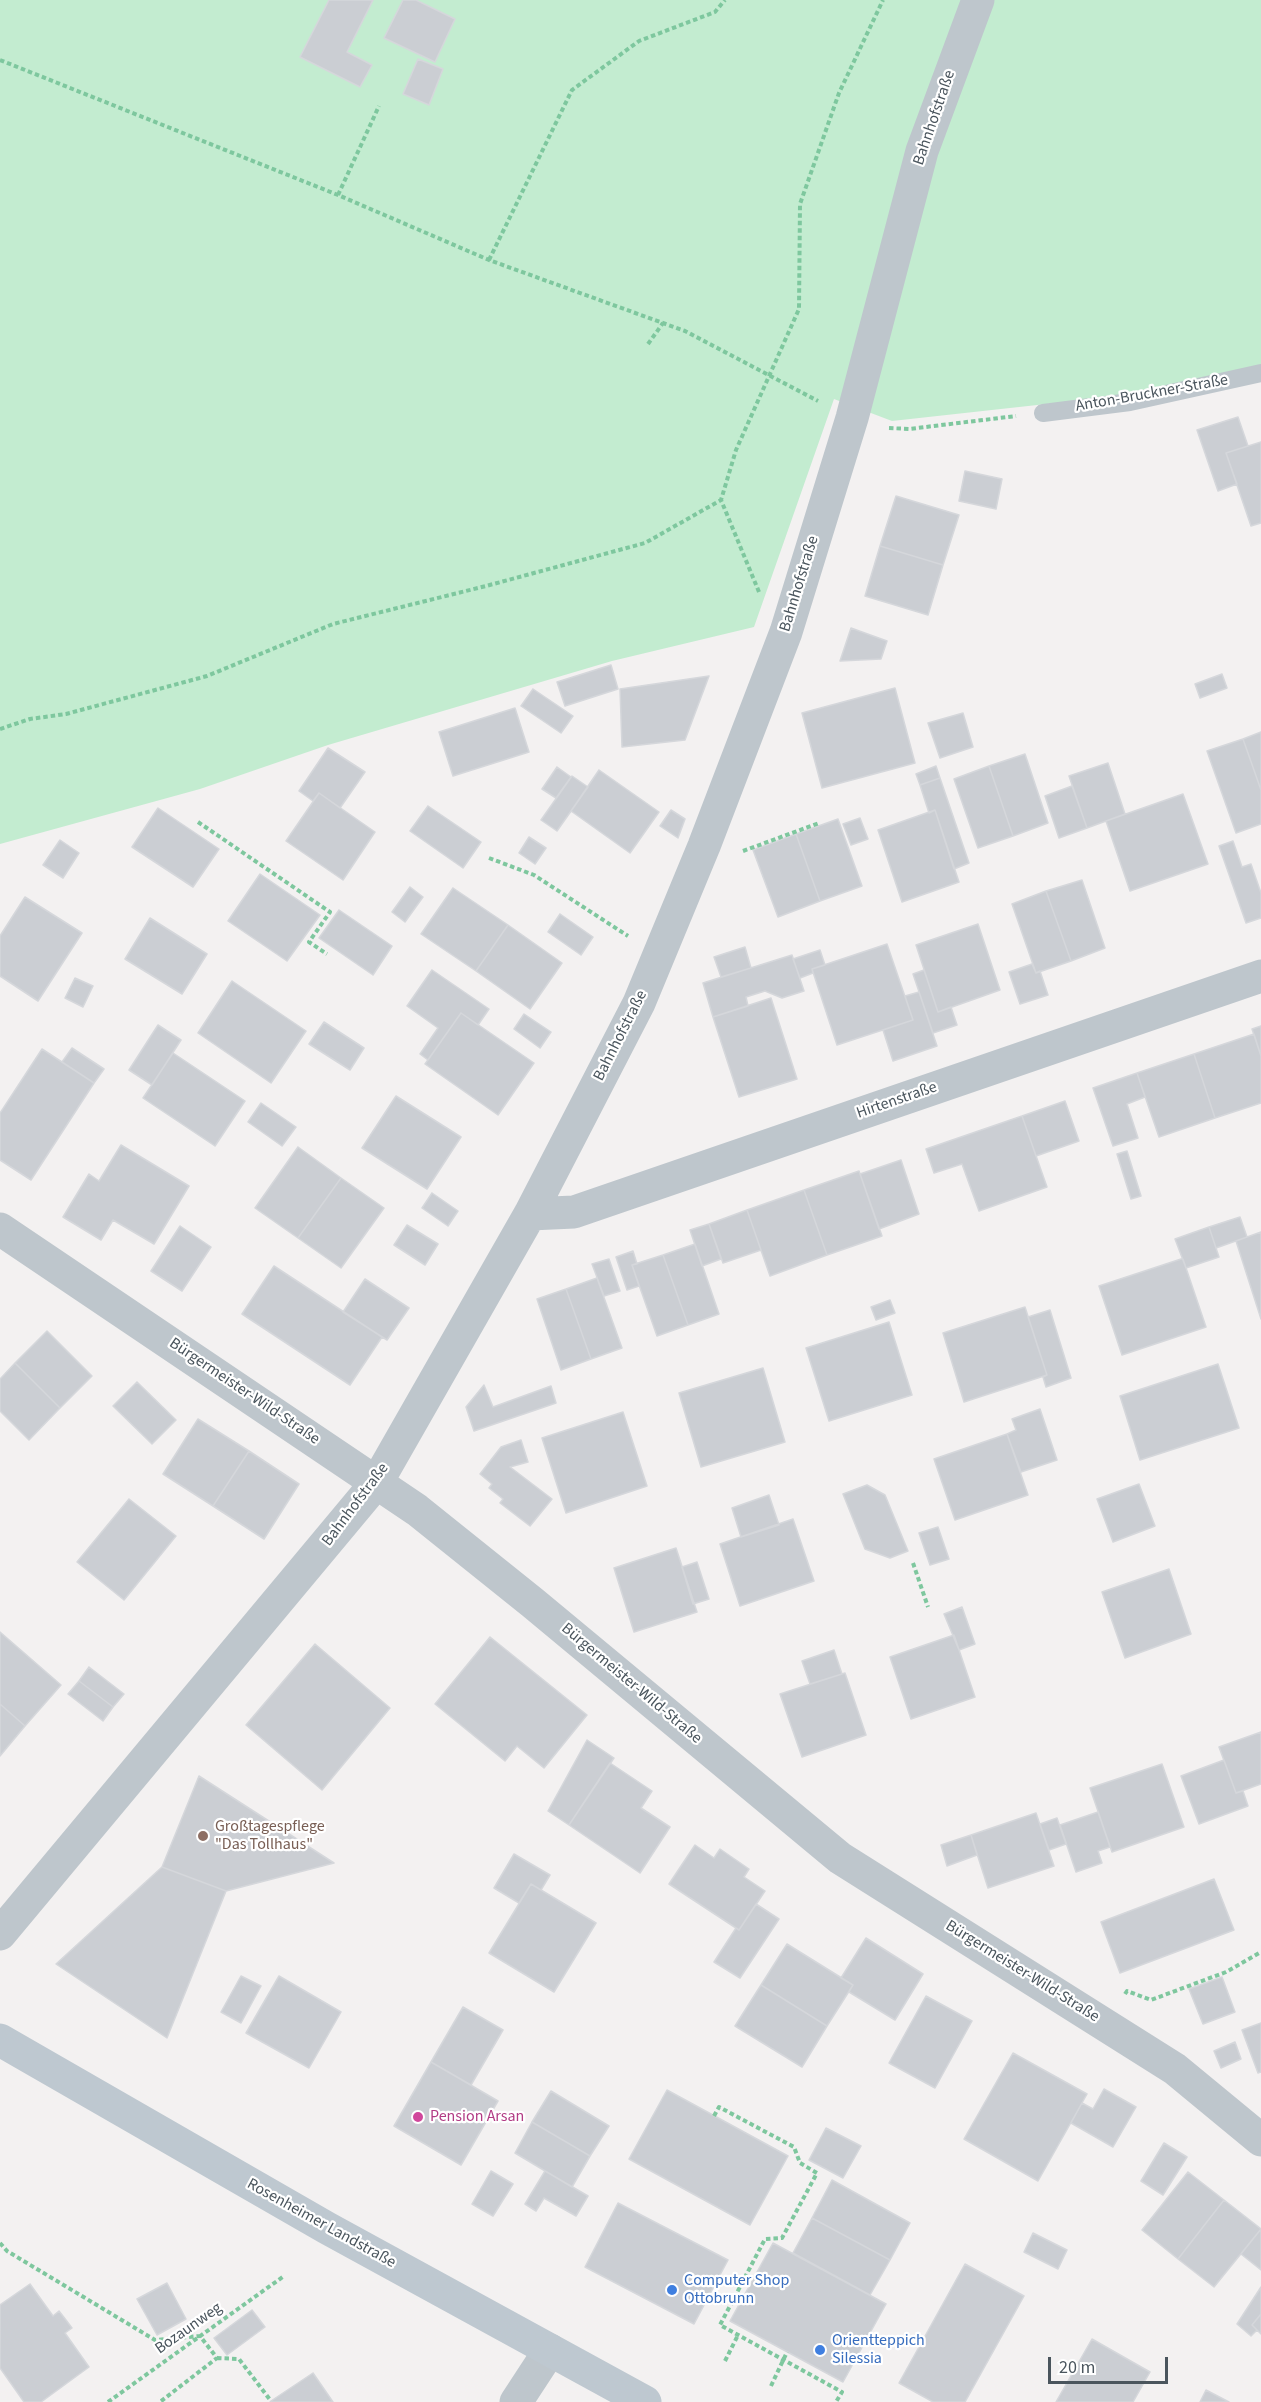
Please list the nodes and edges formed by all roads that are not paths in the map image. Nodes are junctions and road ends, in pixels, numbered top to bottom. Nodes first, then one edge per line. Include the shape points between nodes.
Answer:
1 (978, 0) edge
2 (1261, 374) edge
3 (1043, 413) road end
4 (1261, 976) edge
5 (531, 1214) junction
6 (0, 1229) edge
7 (377, 1482) junction
8 (0, 1934) edge
9 (0, 2040) edge
10 (1261, 2140) edge
11 (550, 2350) junction
12 (516, 2402) edge
13 (645, 2402) edge

1 - 5 street, Bahnhofstraße via 922,150 852,418 786,632 639,1003
2 - 3 lane, Anton-Bruckner-Straße via 1130,402
4 - 5 street, Hirtenstraße via 574,1212
5 - 7 street, Bahnhofstraße
6 - 7 street, Bürgermeister-Wild-Straße
7 - 8 street, Bahnhofstraße
7 - 10 street, Bürgermeister-Wild-Straße via 524,1595 840,1858 1175,2070
9 - 11 main road, Rosenheimer Landstraße via 327,2228
11 - 12 street
11 - 13 main road, Rosenheimer Landstraße

